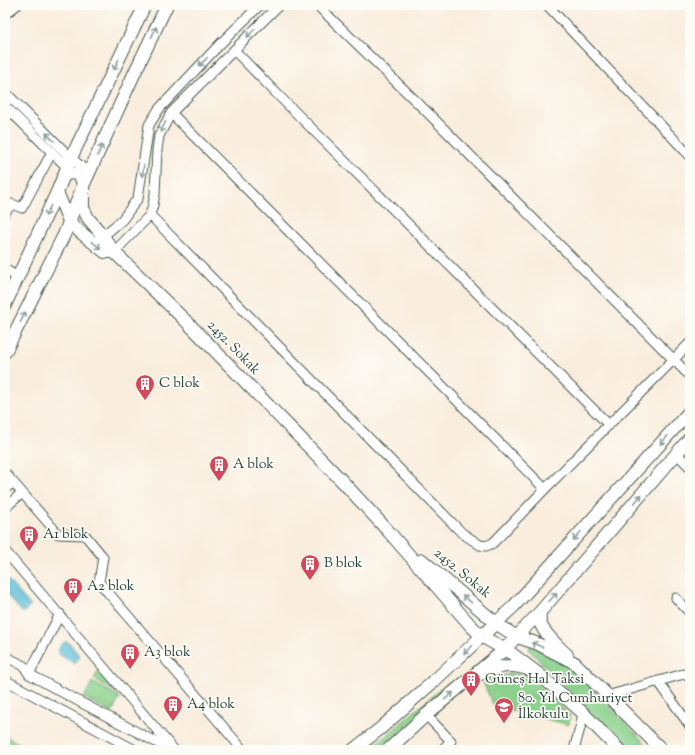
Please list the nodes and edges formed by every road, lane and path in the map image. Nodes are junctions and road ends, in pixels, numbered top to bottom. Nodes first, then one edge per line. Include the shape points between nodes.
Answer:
1 (17, 5) edge
2 (145, 5) edge
3 (167, 5) edge
4 (260, 5) edge
5 (279, 5) edge
6 (317, 5) edge
7 (547, 5) edge
8 (5, 14) edge
9 (234, 50) junction
10 (5, 92) edge
11 (5, 106) edge
12 (171, 113) junction
13 (52, 152) junction
14 (690, 156) edge
15 (67, 167) junction
16 (89, 173) junction
17 (83, 186) junction
18 (57, 192) junction
19 (5, 212) edge
20 (150, 215) junction
21 (69, 221) junction
22 (79, 231) junction
23 (64, 235) junction
24 (103, 236) junction
25 (114, 252) junction
26 (5, 269) edge
27 (18, 278) junction
28 (5, 305) edge
29 (690, 343) edge
30 (5, 352) edge
31 (673, 360) junction
32 (689, 375) edge
33 (690, 411) edge
34 (609, 425) junction
35 (685, 448) edge
36 (690, 466) edge
37 (5, 473) edge
38 (13, 482) junction
39 (5, 489) edge
40 (545, 489) junction
41 (22, 493) junction
42 (8, 505) dead end
43 (389, 532) junction
44 (5, 551) edge
45 (676, 598) dead end
46 (540, 612) junction
47 (690, 613) edge
48 (60, 614) junction
49 (497, 624) junction
50 (483, 637) junction
51 (517, 637) junction
52 (504, 650) junction
53 (5, 656) edge
54 (575, 663) junction
55 (690, 673) edge
56 (29, 674) junction
57 (540, 675) junction
58 (472, 677) junction
59 (5, 680) edge
60 (658, 681) junction
61 (607, 696) junction
62 (583, 713) junction
63 (426, 715) junction
64 (690, 726) edge
65 (135, 750) edge
66 (173, 750) edge
67 (243, 750) edge
68 (353, 750) edge
69 (388, 750) edge
70 (442, 750) edge
71 (574, 750) edge
72 (619, 750) edge
73 (662, 750) edge

1 - 8 street
2 -> 15 main road
16 -> 3 main road
4 -> 24 street via 159,109 149,125 138,198 122,220
5 -> 9 street
6 - 31 street
7 - 14 street
9 - 12 street
9 - 34 street
15 -> 10 street
11 - 13 street
12 -> 20 street via 159,136 155,194
12 - 40 street
13 - 15 street
13 - 19 street via 22,208 12,204
15 - 16 street
15 - 17 main road via 71,173 81,177
15 - 18 main road
16 - 17 main road
17 - 21 main road
17 - 24 main road via 83,208
18 - 21 main road, 2452. Sokak
18 -> 27 main road
20 - 25 street
20 - 40 street via 462,533 486,546 493,543
21 - 22 main road, 2452. Sokak
21 - 23 main road
22 - 23 main road
22 -> 25 main road, 2452. Sokak via 105,252
30 -> 23 main road
24 - 25 main road
25 - 43 main road, 2452. Sokak via 193,329
26 - 27 street
27 - 28 main road
29 - 31 street
31 - 32 street
31 - 34 street
33 -> 49 main road
34 - 40 street
35 - 36 street
46 -> 35 main road
37 - 38 street
38 - 39 street
38 - 41 street
41 - 42 street
41 - 67 street via 58,534 85,535 103,557 99,582
49 -> 43 main road, 2452. Sokak
43 - 50 main road, 2452. Sokak
44 - 48 street
45 - 47 street
46 - 51 main road
46 - 54 main road via 540,622 546,632
48 - 56 street
48 - 66 street
49 - 50 main road
49 - 51 main road, 2452. Sokak
50 - 52 main road, 2452. Sokak
50 -> 68 main road
51 - 52 main road
54 -> 51 main road, 2452. Sokak via 536,643
52 - 57 main road, 2452. Sokak
52 - 58 main road
53 - 56 street via 24,666
54 - 61 main road
55 - 60 street
56 - 66 street
57 - 58 main road via 512,665
57 - 62 main road, 2452. Sokak
63 -> 58 main road
59 - 65 street
60 - 61 street
60 - 64 street
61 - 73 main road
62 - 71 street
62 - 72 main road, 2452. Sokak
63 - 69 main road
63 - 70 street via 451,741

